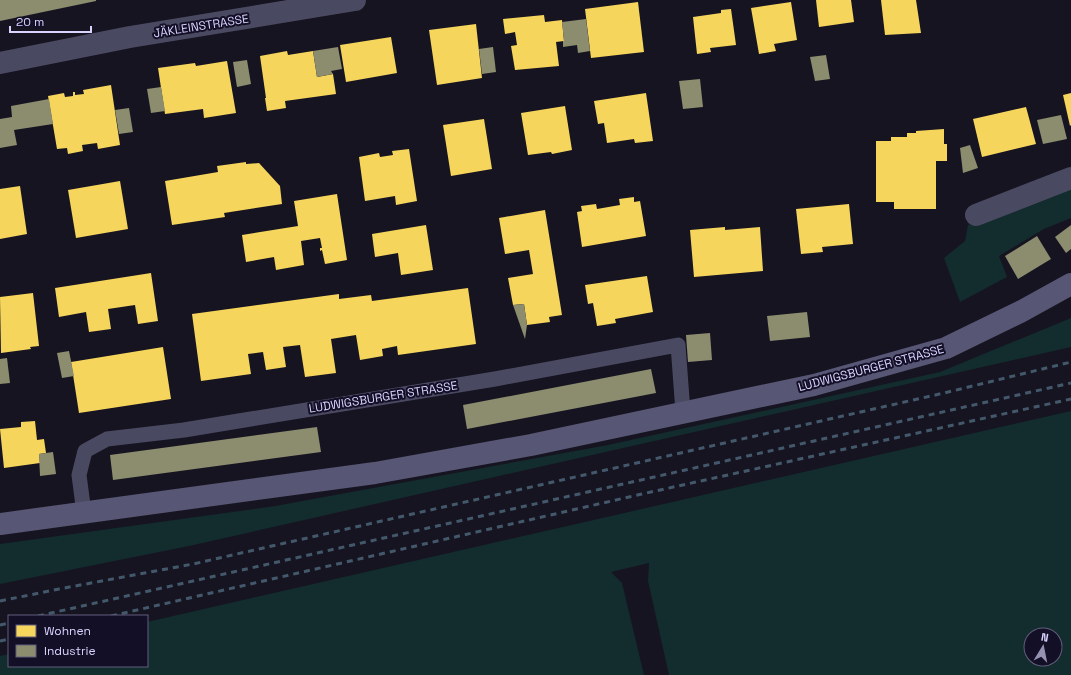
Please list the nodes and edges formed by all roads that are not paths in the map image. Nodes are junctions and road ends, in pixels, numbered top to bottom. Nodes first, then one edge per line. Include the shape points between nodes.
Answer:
1 (355, 0) edge
2 (0, 63) edge
3 (1071, 178) edge
4 (976, 215) dead end
5 (1071, 284) edge
6 (683, 412) junction
7 (84, 513) junction
8 (0, 524) edge

1 - 2 street, JÄKLEINSTRASSE via 130,37
3 - 4 street
5 - 6 main road, LUDWIGSBURGER STRASSE via 946,348 814,385
6 - 7 main road, LUDWIGSBURGER STRASSE via 531,445 375,473
6 - 7 lane, LUDWIGSBURGER STRASSE via 678,344 487,380 184,430 107,439 84,451 79,475
7 - 8 main road, LUDWIGSBURGER STRASSE

